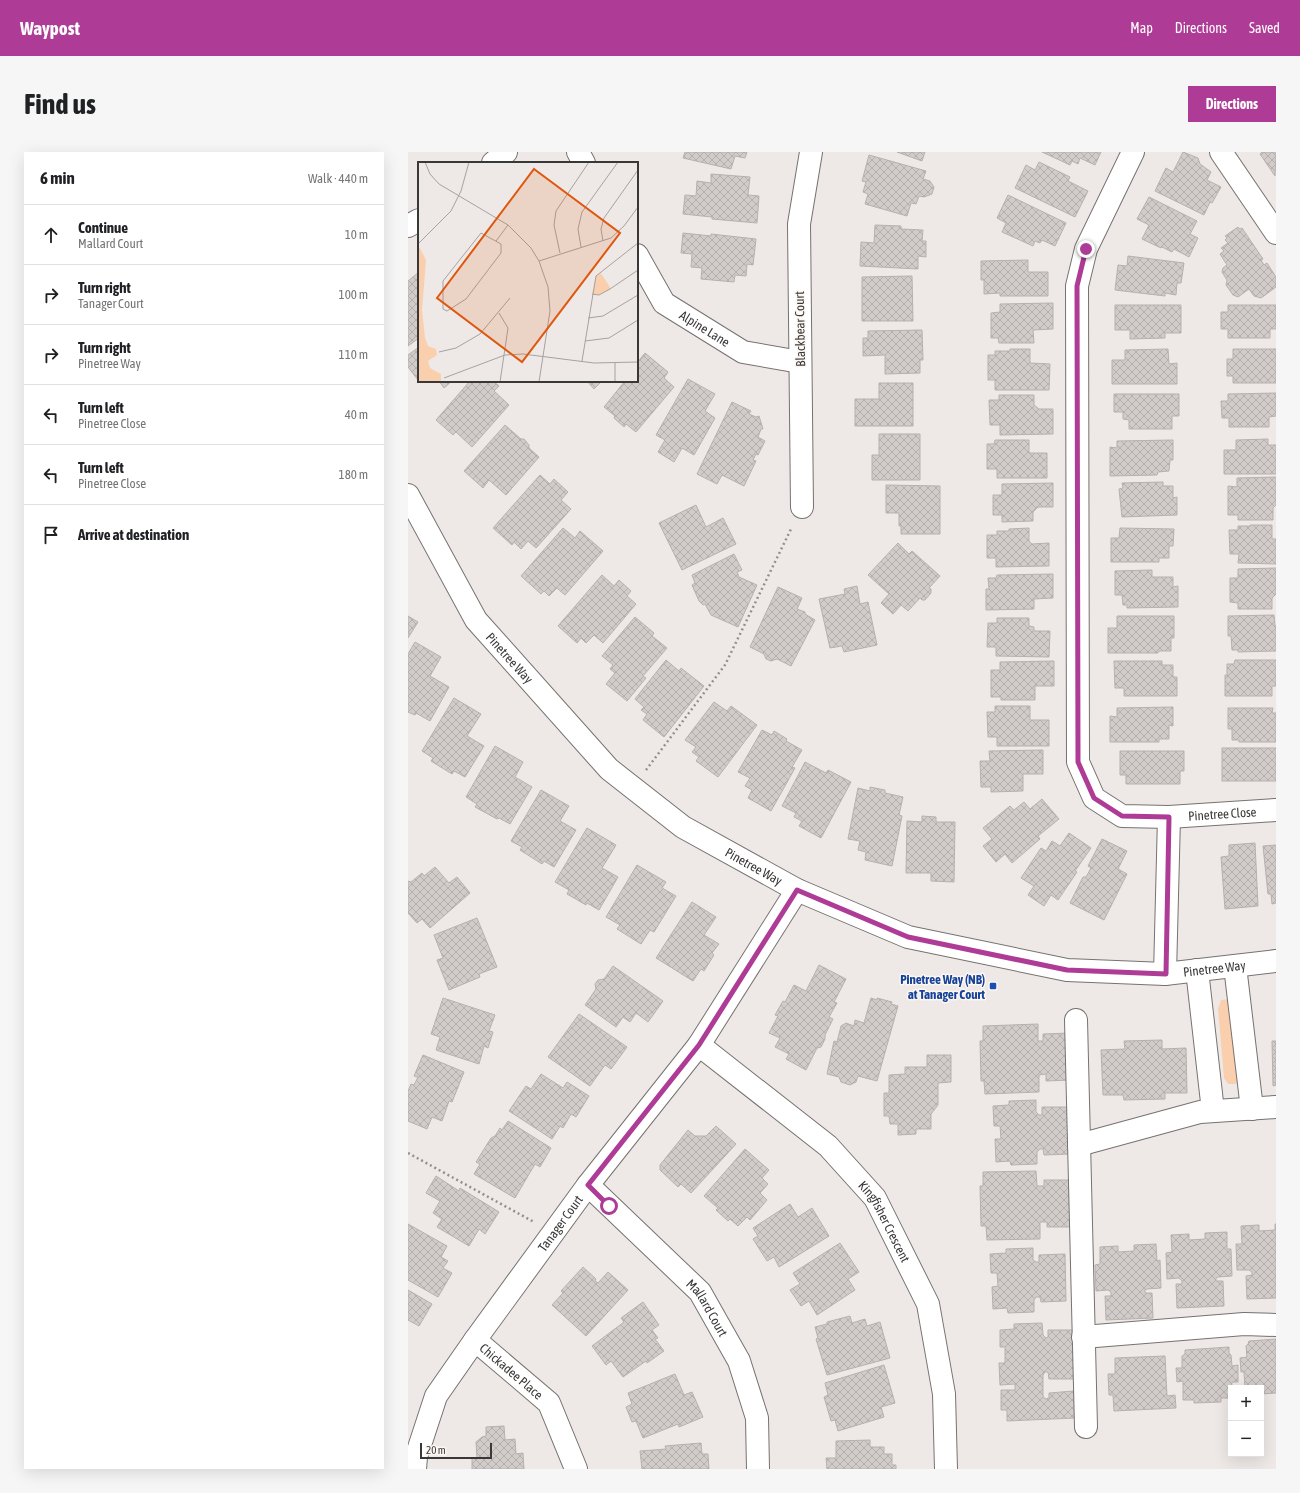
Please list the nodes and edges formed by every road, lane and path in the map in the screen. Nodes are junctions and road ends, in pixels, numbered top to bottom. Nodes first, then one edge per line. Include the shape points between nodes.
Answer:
1 (506, 152) edge
2 (578, 152) edge
3 (811, 152) edge
4 (1133, 152) edge
5 (1221, 152) edge
6 (494, 162) edge
7 (583, 162) edge
8 (418, 221) edge
9 (408, 226) edge
10 (1276, 233) edge
11 (638, 257) edge
12 (800, 362) junction
13 (408, 495) edge
14 (802, 507) joint
15 (633, 787) junction
16 (1276, 810) edge
17 (1169, 817) junction
18 (797, 890) junction
19 (1276, 961) edge
20 (1235, 966) junction
21 (1197, 970) junction
22 (1166, 974) junction
23 (1076, 1020) dead end
24 (699, 1045) junction
25 (1276, 1107) edge
26 (1252, 1109) junction
27 (1213, 1111) junction
28 (1079, 1145) junction
29 (408, 1153) edge
30 (588, 1185) junction
31 (550, 1237) junction
32 (1276, 1325) edge
33 (1083, 1337) junction
34 (475, 1340) junction
35 (1086, 1427) dead end
36 (415, 1469) edge
37 (576, 1469) edge
38 (758, 1469) edge
39 (946, 1469) edge

1 - 6 street
2 - 7 street
3 - 12 street, Blackbear Court via 799,224
4 - 17 street, Pinetree Close via 1086,249 1077,286 1078,762 1094,798 1122,816
5 - 10 street
8 - 9 street
11 - 12 street, Alpine Lane via 664,303 743,352
12 - 14 street, Blackbear Court
13 - 15 street, Pinetree Way via 476,620 609,769
14 - 15 path via 725,665
15 - 18 street, Pinetree Way via 683,827
16 - 17 street, Pinetree Close
17 - 22 street
18 - 22 street, Pinetree Way via 908,937 1067,970
18 - 24 street, Tanager Court
19 - 20 street, Pinetree Way
20 - 21 street, Pinetree Way
20 - 26 street
21 - 22 street, Pinetree Way
21 - 27 street
23 - 28 street
24 - 30 street, Tanager Court
24 - 39 street, Kingfisher Crescent via 828,1146 875,1198 928,1304 944,1394
25 - 26 street
26 - 27 street
27 - 28 street via 1200,1112
28 - 33 street
29 - 31 path via 541,1226
30 - 31 street, Tanager Court
30 - 38 street, Mallard Court via 700,1292 739,1362 757,1418
31 - 34 street, Tanager Court
32 - 33 street via 1244,1324
33 - 35 street
34 - 36 street, Tanager Court via 436,1396 416,1457
34 - 37 street, Chickadee Place via 549,1403

